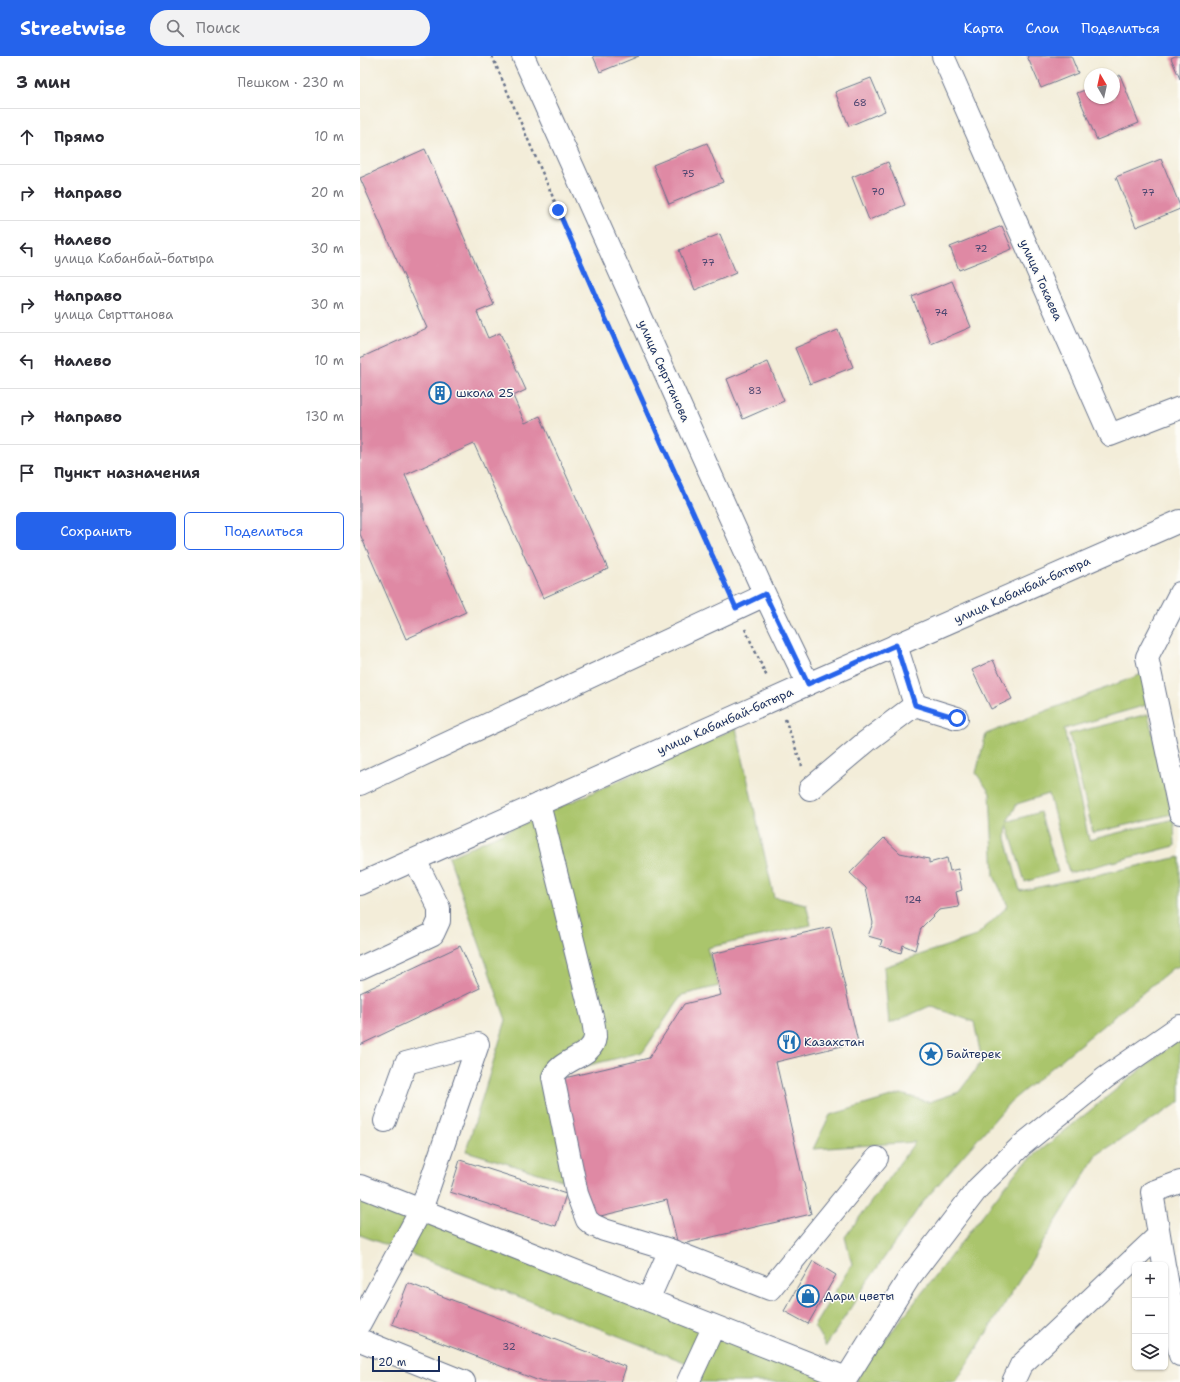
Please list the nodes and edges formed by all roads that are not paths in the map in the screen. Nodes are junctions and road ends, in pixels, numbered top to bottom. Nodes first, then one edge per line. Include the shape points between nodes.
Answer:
1 (523, 56) edge
2 (943, 56) edge
3 (1180, 408) edge
4 (1180, 521) edge
5 (1180, 593) edge
6 (765, 594) junction
7 (896, 645) junction
8 (808, 684) junction
9 (915, 705) junction
10 (957, 718) dead end
11 (360, 784) edge
12 (810, 789) road end
13 (539, 804) junction
14 (1180, 814) edge
15 (415, 860) junction
16 (360, 884) edge
17 (360, 968) edge
18 (1180, 1026) edge
19 (385, 1121) dead end
20 (877, 1158) dead end
21 (1180, 1182) edge
22 (360, 1186) edge
23 (421, 1210) junction
24 (1159, 1235) junction
25 (670, 1250) junction
26 (1164, 1262) edge
27 (1168, 1282) edge
28 (648, 1300) junction
29 (360, 1323) edge
30 (1177, 1323) edge
31 (714, 1326) junction
32 (360, 1340) edge
33 (1180, 1355) edge
34 (845, 1380) edge
35 (464, 1382) edge
36 (688, 1382) edge
37 (1013, 1382) edge

1 - 6 street, улица Сырттанова
2 - 3 street, улица Токаева via 1110,435
4 - 7 street, улица Кабанбай-батыра
5 - 14 street via 1147,657
6 - 8 street, улица Сырттанова
6 - 11 street
7 - 8 street, улица Кабанбай-батыра
7 - 9 street
8 - 13 street, улица Кабанбай-батыра
9 - 10 street
9 - 12 street
13 - 15 street, улица Кабанбай-батыра
13 - 25 street via 595,1037 592,1046 585,1053 570,1060 553,1077 577,1194 587,1220 593,1225
15 - 16 street, улица Кабанбай-батыра
15 - 17 street via 439,908 440,921 433,934
18 - 34 street via 1105,1078 1022,1145 978,1188 909,1278
19 - 23 street via 406,1063 478,1044
20 - 25 street via 770,1289
21 - 24 street via 1152,1192
22 - 23 street
23 - 28 street
23 - 29 street
24 - 26 street
24 - 37 street via 1021,1365
25 - 28 street
27 - 30 street
28 - 31 street
30 - 33 street
31 - 34 street
31 - 36 street
32 - 35 street

